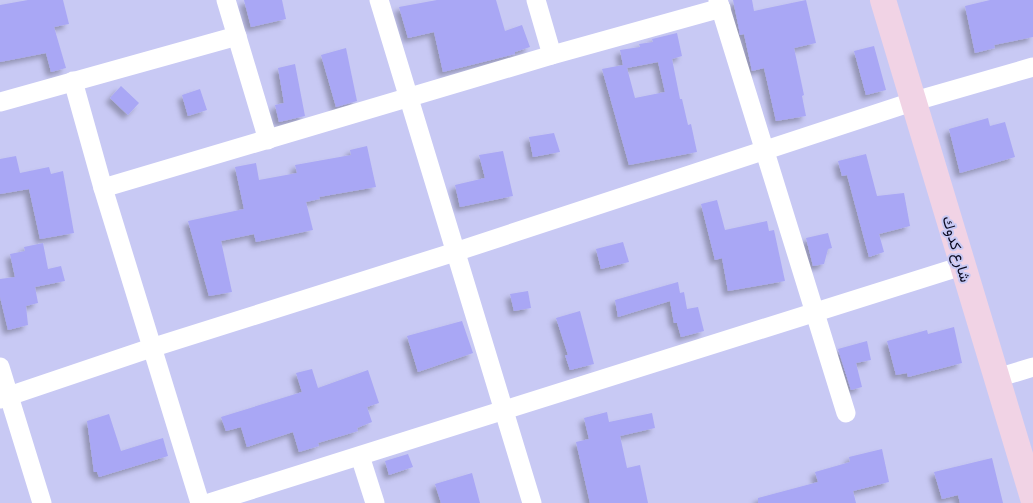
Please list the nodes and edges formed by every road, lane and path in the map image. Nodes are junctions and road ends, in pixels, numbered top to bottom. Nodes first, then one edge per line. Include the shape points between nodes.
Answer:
1 (226, 0) edge
2 (379, 0) edge
3 (536, 0) edge
4 (884, 0) edge
5 (719, 4) edge
6 (237, 36) junction
7 (552, 55) junction
8 (1033, 67) edge
9 (73, 81) junction
10 (409, 99) junction
11 (915, 101) junction
12 (0, 102) edge
13 (268, 140) junction
14 (766, 150) junction
15 (103, 188) junction
16 (455, 252) junction
17 (962, 266) junction
18 (815, 312) junction
19 (151, 348) junction
20 (0, 367) edge
21 (1033, 367) edge
22 (997, 378) junction
23 (4, 398) edge
24 (503, 410) junction
25 (846, 413) dead end
26 (360, 456) junction
27 (1033, 498) edge
28 (42, 503) edge
29 (200, 503) edge
30 (209, 503) edge
31 (375, 503) edge
32 (532, 503) edge

1 - 6 street
2 - 10 street
3 - 7 street
4 - 11 street, شارع كدوك
5 - 7 street
5 - 14 street
6 - 9 street
6 - 13 street
7 - 10 street
8 - 11 street
9 - 12 street
9 - 15 street
10 - 13 street
10 - 16 street
11 - 14 street
11 - 17 street, شارع كدوك
13 - 15 street
14 - 16 street
14 - 18 street
15 - 19 street
16 - 19 street
16 - 24 street
17 - 18 street
17 - 22 street, شارع كدوك
18 - 24 street
18 - 25 street
19 - 23 street
19 - 29 street
20 - 23 street
21 - 22 street
22 - 27 street, شارع كدوك
23 - 28 street
24 - 26 street
24 - 32 street
26 - 30 street
26 - 31 street

